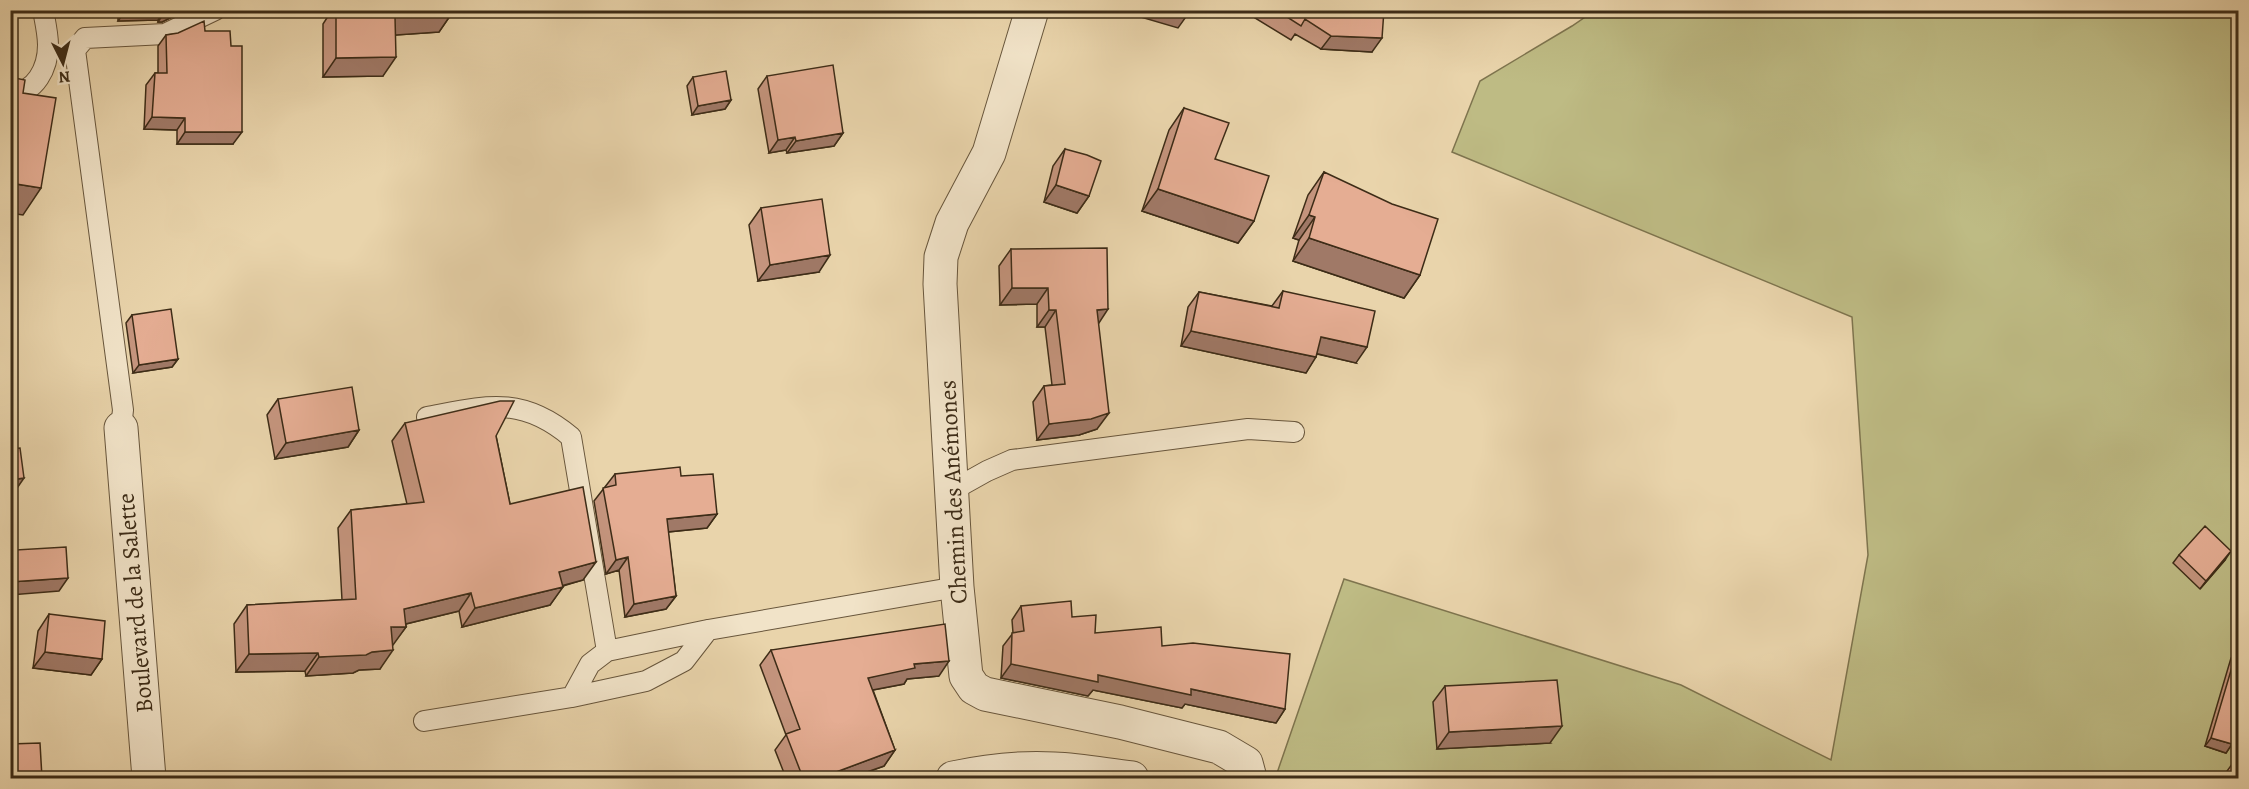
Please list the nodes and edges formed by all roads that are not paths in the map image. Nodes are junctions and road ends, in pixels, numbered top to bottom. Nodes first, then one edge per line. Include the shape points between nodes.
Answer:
1 (43, 10) edge
2 (215, 10) edge
3 (1032, 10) edge
4 (10, 93) edge
5 (427, 417) edge
6 (121, 428) joint
7 (1294, 432) dead end
8 (953, 490) junction
9 (957, 587) junction
10 (708, 630) junction
11 (607, 651) junction
12 (572, 698) junction
13 (424, 721) dead end
14 (149, 778) edge
15 (953, 778) edge
16 (1132, 778) edge
17 (1250, 778) edge

1 - 4 lane via 48,45 44,69 35,84
2 - 6 lane via 165,34 85,38 75,50 123,410
3 - 8 street, Chemin des Anémones via 989,153 952,223 941,257
5 - 11 lane via 487,406 529,411 553,422 571,438
6 - 14 street, Boulevard de la Salette
7 - 8 lane via 1248,429 1012,460
8 - 9 street, Chemin des Anémones
9 - 10 lane
9 - 17 street, Chemin des Anémones via 966,676 974,688 985,694 1219,747 1246,763
10 - 11 lane
10 - 12 lane via 684,662 646,681
11 - 12 lane via 590,664
12 - 13 lane
15 - 16 street via 983,772 1054,769

